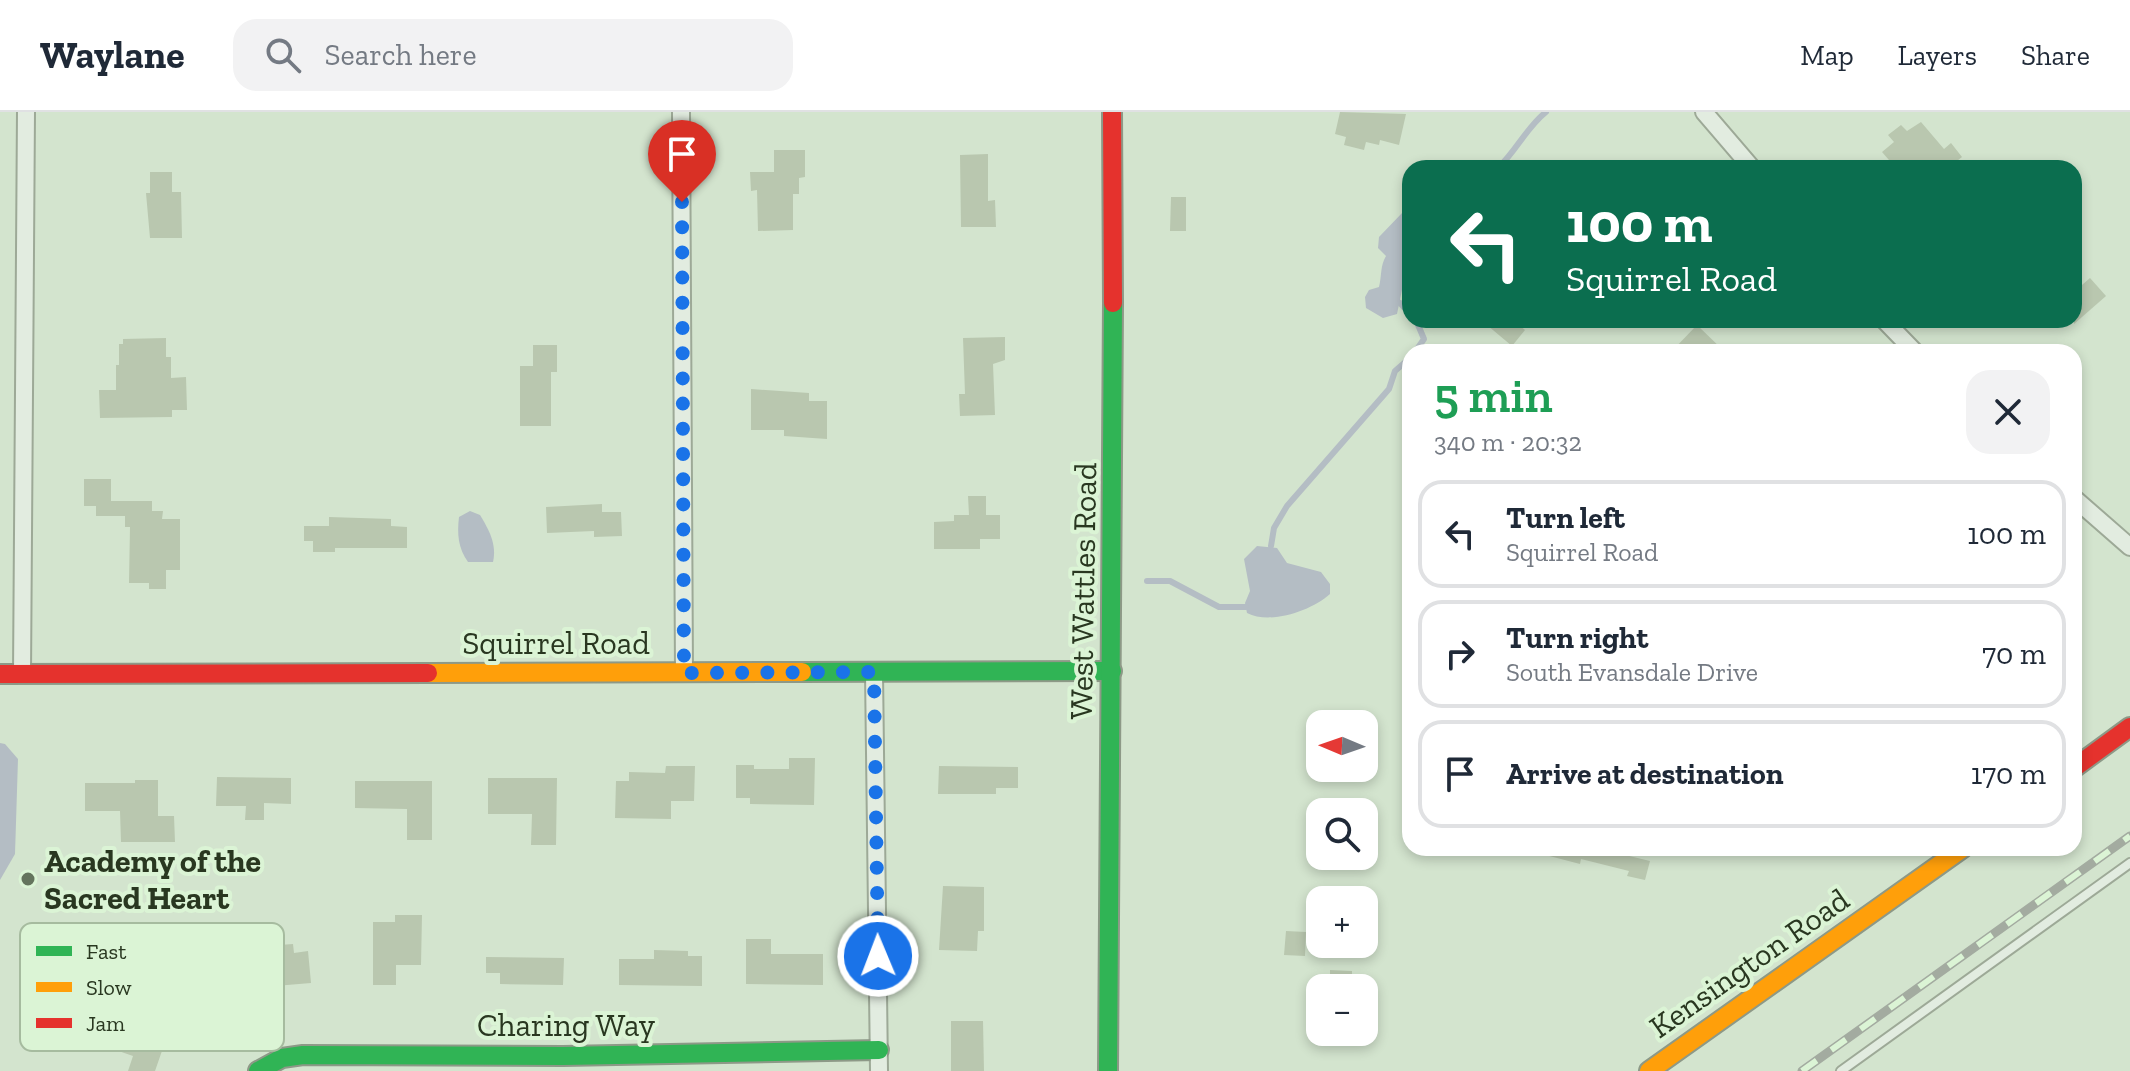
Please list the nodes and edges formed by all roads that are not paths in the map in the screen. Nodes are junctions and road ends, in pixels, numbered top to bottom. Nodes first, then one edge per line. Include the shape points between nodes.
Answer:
1 (26, 112) edge
2 (681, 112) edge
3 (1112, 112) edge
4 (1704, 112) edge
5 (1745, 160) edge
6 (1892, 328) edge
7 (1907, 344) edge
8 (2082, 505) edge
9 (2130, 547) edge
10 (1112, 671) junction
11 (874, 672) junction
12 (684, 673) junction
13 (0, 674) edge
14 (22, 674) junction
15 (2130, 727) edge
16 (2082, 762) edge
17 (1952, 856) edge
18 (2130, 863) edge
19 (879, 1050) junction
20 (258, 1071) edge
21 (879, 1071) edge
22 (1108, 1071) edge
23 (1649, 1071) edge
24 (1841, 1071) edge

1 - 14 street
2 - 12 street
3 - 10 street, West Wattles Road
4 - 5 street
6 - 7 street
8 - 9 street
10 - 11 street, Squirrel Road
10 - 22 street, West Wattles Road
11 - 12 street, Squirrel Road
11 - 19 street
12 - 14 street, Squirrel Road
13 - 14 street, Squirrel Road
15 - 16 street
17 - 23 street, Kensington Road
18 - 24 lane
19 - 20 street, Charing Way via 303,1055 282,1058
19 - 21 street

